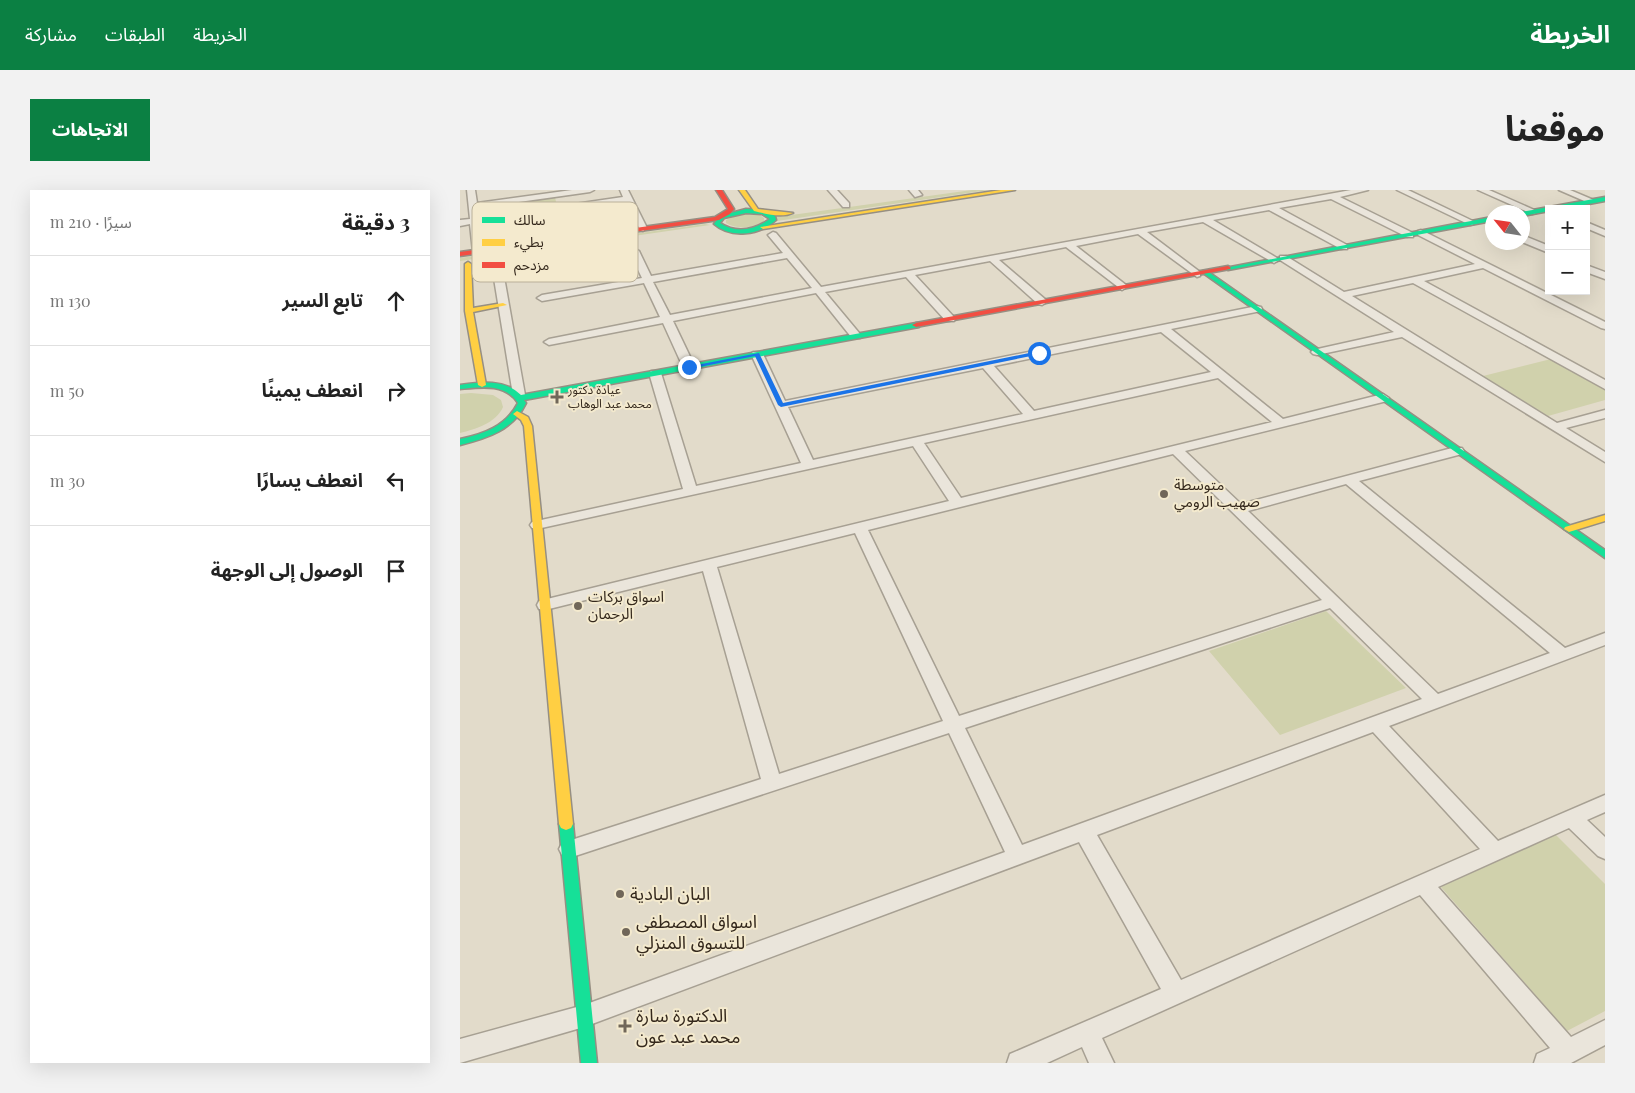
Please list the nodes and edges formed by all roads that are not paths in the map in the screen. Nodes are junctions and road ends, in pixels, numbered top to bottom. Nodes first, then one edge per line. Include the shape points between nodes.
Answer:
1 (590, 190) edge
2 (624, 190) edge
3 (719, 190) edge
4 (742, 190) edge
5 (832, 190) edge
6 (952, 190) edge
7 (1012, 190) edge
8 (1364, 190) edge
9 (1401, 190) edge
10 (1482, 190) edge
11 (1563, 190) edge
12 (915, 192) edge
13 (559, 194) junction
14 (1332, 196) junction
15 (628, 199) junction
16 (1605, 199) edge
17 (1592, 201) junction
18 (502, 202) edge
19 (561, 202) edge
20 (606, 202) edge
21 (630, 202) edge
22 (846, 205) junction
23 (1570, 205) edge
24 (1270, 207) junction
25 (1545, 210) edge
26 (762, 212) junction
27 (1535, 212) junction
28 (1530, 213) edge
29 (722, 217) junction
30 (638, 218) edge
31 (1204, 219) junction
32 (1485, 222) edge
33 (1473, 223) junction
34 (763, 227) junction
35 (1590, 227) edge
36 (643, 228) junction
37 (638, 229) edge
38 (726, 229) junction
39 (1139, 231) junction
40 (1605, 233) edge
41 (1415, 234) junction
42 (773, 235) dead end
43 (638, 239) edge
44 (1530, 242) edge
45 (1068, 244) junction
46 (1344, 247) junction
47 (1545, 248) edge
48 (790, 255) junction
49 (992, 258) junction
50 (1278, 259) junction
51 (638, 260) edge
52 (464, 264) edge
53 (1485, 265) junction
54 (1590, 270) edge
55 (908, 273) junction
56 (1201, 273) junction
57 (1605, 276) edge
58 (647, 280) junction
59 (1415, 280) junction
60 (499, 282) edge
61 (635, 282) edge
62 (638, 282) edge
63 (1122, 287) junction
64 (818, 290) junction
65 (1343, 295) junction
66 (542, 298) dead end
67 (1042, 302) junction
68 (503, 305) junction
69 (1257, 309) junction
70 (469, 311) junction
71 (666, 319) junction
72 (950, 319) junction
73 (1605, 326) edge
74 (1164, 328) junction
75 (1404, 333) junction
76 (856, 336) junction
77 (548, 342) dead end
78 (1317, 352) junction
79 (757, 354) junction
80 (986, 364) junction
81 (689, 367) junction
82 (655, 373) junction
83 (1220, 374) junction
84 (1605, 384) edge
85 (482, 385) junction
86 (460, 387) edge
87 (520, 396) junction
88 (1383, 398) junction
89 (781, 405) junction
90 (517, 414) junction
91 (1605, 414) edge
92 (1031, 416) junction
93 (1281, 424) junction
94 (1555, 427) junction
95 (916, 441) junction
96 (460, 442) edge
97 (1176, 449) junction
98 (1457, 451) junction
99 (1605, 458) edge
100 (809, 465) junction
101 (1350, 480) junction
102 (692, 491) junction
103 (958, 503) junction
104 (1238, 509) junction
105 (1605, 518) edge
106 (537, 525) junction
107 (859, 528) junction
108 (1569, 529) junction
109 (1605, 555) edge
110 (709, 564) junction
111 (1333, 602) junction
112 (545, 605) junction
113 (1605, 639) edge
114 (1563, 655) junction
115 (1436, 702) junction
116 (954, 724) junction
117 (1376, 724) junction
118 (772, 783) junction
119 (1605, 803) edge
120 (1572, 818) junction
121 (1084, 832) junction
122 (569, 849) junction
123 (1605, 850) edge
124 (1495, 852) junction
125 (1017, 856) junction
126 (1423, 884) junction
127 (1176, 993) junction
128 (584, 1016) junction
129 (1605, 1032) edge
130 (1087, 1033) junction
131 (460, 1050) edge
132 (1568, 1052) junction
133 (589, 1063) edge
134 (1019, 1063) edge
135 (1102, 1063) edge
136 (1546, 1063) edge

1 - 13 street
2 - 15 street
3 - 29 main road via 731,208
4 - 26 main road via 754,209
5 - 22 street
6 - 12 main road
7 - 34 main road
8 - 14 street
9 - 33 street
10 - 27 street
11 - 17 street
12 - 22 main road
13 - 18 street
13 - 19 street
14 - 24 street
14 - 41 street
15 - 20 street
15 - 21 street
16 - 17 main road
17 - 23 main road
22 - 26 main road via 782,214
24 - 31 street
24 - 46 street
25 - 27 main road
26 - 29 main road via 746,211
26 - 34 main road via 773,217
27 - 28 main road
29 - 36 main road
29 - 38 main road via 717,224
30 - 36 street
31 - 39 street
31 - 50 street
32 - 33 main road
33 - 41 main road
34 - 38 main road
35 - 40 street
36 - 37 main road
38 - 43 main road
39 - 45 street
39 - 56 street
41 - 46 main road
41 - 53 street
42 - 48 street
44 - 47 street
45 - 49 street
45 - 63 street
46 - 50 main road
48 - 58 street
48 - 64 street
49 - 55 street
49 - 67 street
50 - 56 main road
50 - 65 street
51 - 58 street
52 - 70 main road
53 - 59 street
53 - 73 street
54 - 57 street
55 - 64 street
55 - 72 street
56 - 63 main road
56 - 69 main road
58 - 62 street
58 - 71 street
59 - 65 street
59 - 84 street
60 - 68 street
61 - 66 street
63 - 67 main road
64 - 71 street
64 - 76 street
65 - 75 street
67 - 72 main road
68 - 70 main road
68 - 87 street
69 - 74 street
69 - 78 main road
70 - 85 main road
71 - 77 street
71 - 81 street
72 - 76 main road
74 - 80 street
74 - 83 street
75 - 78 street
75 - 94 street
76 - 79 main road
78 - 88 main road
79 - 81 main road
79 - 89 street
80 - 89 street
80 - 92 street
81 - 82 main road
82 - 87 main road
82 - 102 street
83 - 92 street
83 - 93 street
85 - 86 main road
85 - 87 main road via 498,386
87 - 90 main road via 522,403
88 - 93 street
88 - 98 main road
89 - 100 street
90 - 96 main road via 491,432
90 - 106 main road via 525,419 528,426
91 - 94 street
92 - 95 street
93 - 97 street
94 - 99 street
95 - 100 street
95 - 103 street
97 - 103 street
97 - 104 street
98 - 101 street
98 - 108 main road
100 - 102 street
101 - 104 street
101 - 114 street
102 - 106 street
103 - 107 street
104 - 111 street
105 - 108 main road
106 - 112 main road
107 - 110 street
107 - 116 street
108 - 109 main road
110 - 112 street
110 - 118 street
111 - 115 street
111 - 116 street
112 - 122 main road
113 - 114 street
114 - 115 street
115 - 117 street
116 - 118 street
116 - 125 street
117 - 121 street
117 - 124 street
118 - 122 street
119 - 120 street
120 - 123 street
120 - 124 street
121 - 125 street
121 - 127 street
122 - 128 main road
124 - 126 street
125 - 128 street
126 - 127 street
126 - 132 street
127 - 130 street
128 - 131 street
128 - 133 main road
129 - 132 street
130 - 134 street
130 - 135 street
132 - 136 street

